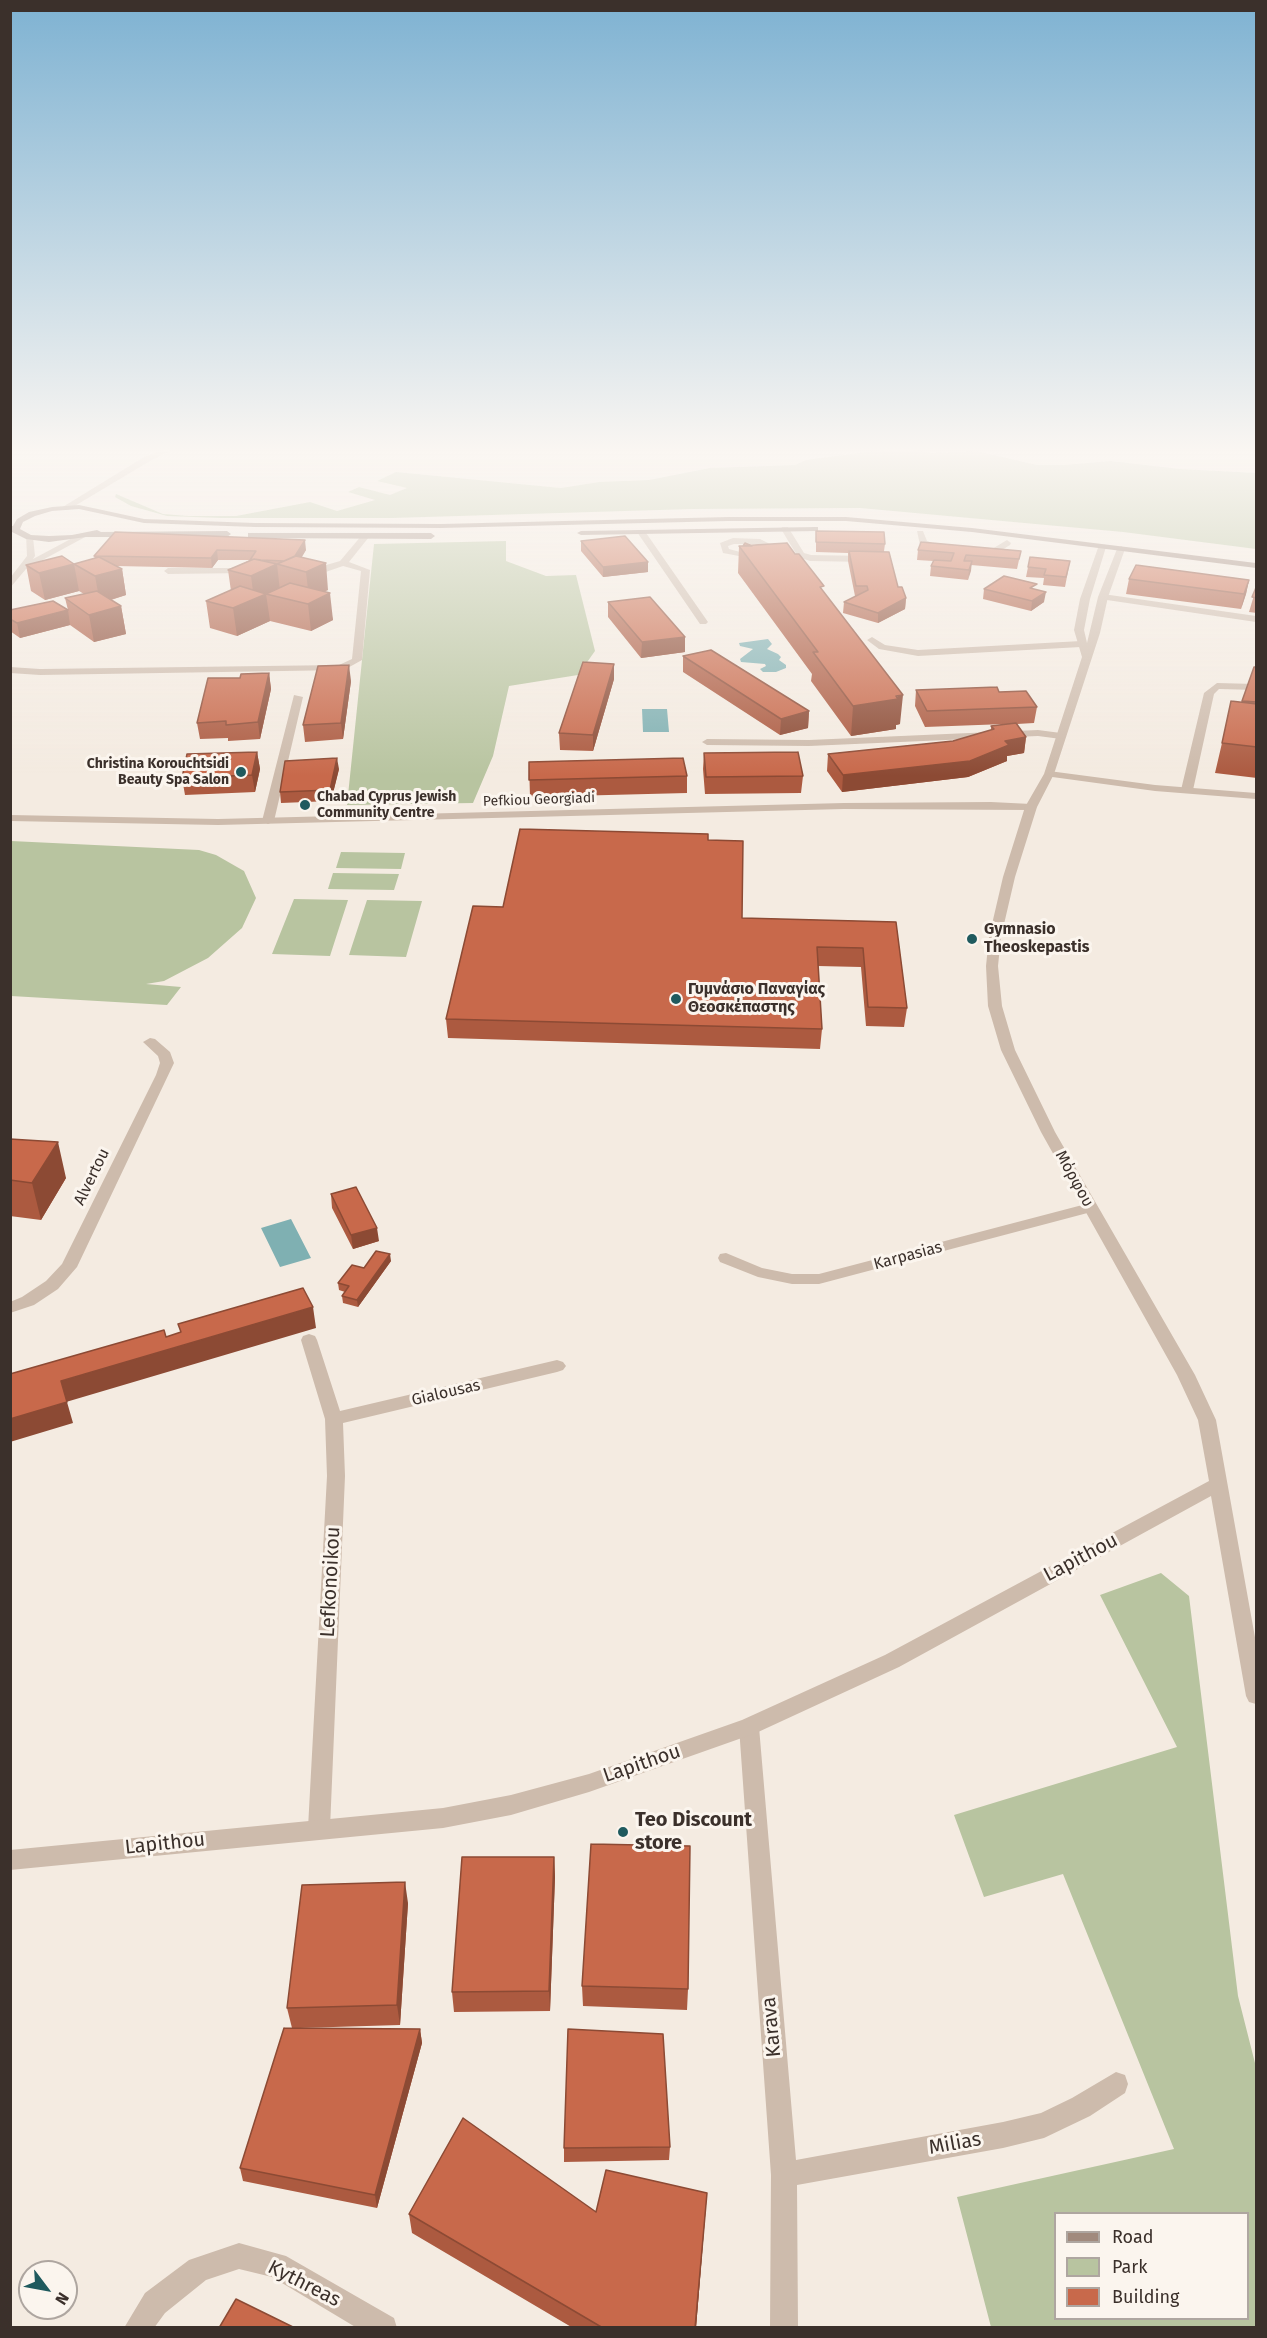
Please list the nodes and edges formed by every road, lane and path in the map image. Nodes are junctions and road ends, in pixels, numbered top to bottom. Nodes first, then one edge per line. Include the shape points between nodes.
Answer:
1 (30, 558) edge
2 (42, 558) edge
3 (347, 558) edge
4 (660, 558) edge
5 (817, 558) edge
6 (1099, 558) edge
7 (1118, 558) edge
8 (1150, 558) edge
9 (1174, 558) edge
10 (872, 559) edge
11 (343, 563) junction
12 (1257, 566) edge
13 (25, 567) junction
14 (168, 571) edge
15 (260, 572) edge
16 (294, 572) edge
17 (1257, 576) edge
18 (10, 585) edge
19 (1103, 597) junction
20 (1257, 619) edge
21 (703, 621) dead end
22 (872, 640) dead end
23 (1081, 644) junction
24 (1086, 656) junction
25 (10, 670) edge
26 (1257, 687) edge
27 (298, 697) dead end
28 (1061, 736) junction
29 (707, 741) dead end
30 (1048, 774) junction
31 (1187, 790) junction
32 (1257, 796) edge
33 (1032, 807) junction
34 (10, 818) edge
35 (268, 821) junction
36 (150, 1042) dead end
37 (1090, 1208) junction
38 (726, 1258) dead end
39 (10, 1308) edge
40 (309, 1340) dead end
41 (557, 1366) dead end
42 (334, 1419) junction
43 (1218, 1484) junction
44 (1257, 1696) edge
45 (749, 1727) junction
46 (319, 1828) junction
47 (10, 1860) edge
48 (1116, 2084) dead end
49 (784, 2175) junction
50 (137, 2328) edge
51 (384, 2328) edge
52 (784, 2328) edge

1 - 13 street
2 - 13 street
3 - 11 street
4 - 21 street
5 - 10 street
6 - 23 street via 1085,599 1079,630
7 - 19 street, Μόρφου
8 - 17 main road
9 - 12 main road
11 - 16 street via 317,572
11 - 25 street via 366,570 357,660 341,668
13 - 18 street
14 - 15 street
19 - 20 street
19 - 24 street, Μόρφου
22 - 23 street via 882,647 918,653
23 - 24 street
24 - 28 street, Μόρφου
26 - 31 street via 1217,686 1209,693
27 - 35 street
28 - 29 street via 1038,733 809,743
28 - 30 street, Μόρφου
30 - 31 street
30 - 33 street, Μόρφου
31 - 32 street
33 - 35 street, Pefkiou Georgiadi via 844,806
33 - 37 street, Μόρφου via 995,937 995,1006 1008,1050
34 - 35 street, Pefkiou Georgiadi
36 - 39 street, Alvertou via 165,1055 163,1075 69,1267 52,1285
37 - 38 street, Karpasias via 819,1279 792,1280 758,1272
37 - 43 street, Μόρφου via 1186,1375 1207,1420
40 - 42 street, Lefkonoikou
41 - 42 street, Gialousas
42 - 46 street, Lefkonoikou via 336,1476
43 - 44 street, Μόρφου
43 - 45 street, Lapithou via 892,1661
45 - 46 street, Lapithou via 511,1805 443,1818
45 - 49 street, Karava
46 - 47 street, Lapithou
48 - 49 street, Milias via 1081,2108 1044,2125
49 - 52 street, Karava
50 - 51 street, Kythreas via 155,2303 198,2269 239,2256 277,2265

